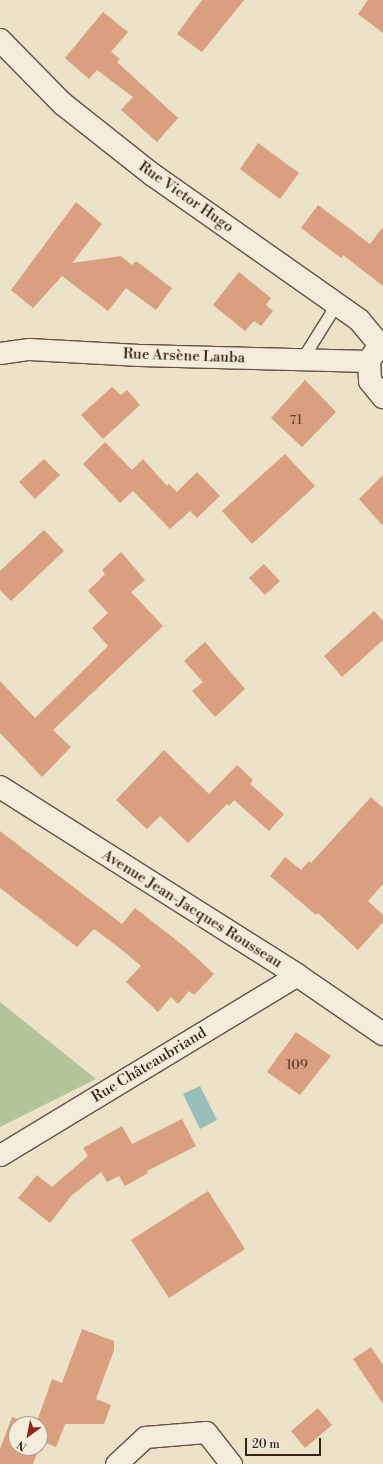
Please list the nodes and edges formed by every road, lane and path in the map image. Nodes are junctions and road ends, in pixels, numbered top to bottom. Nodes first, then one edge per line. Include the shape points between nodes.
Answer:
1 (0, 40) edge
2 (326, 295) junction
3 (377, 350) edge
4 (0, 353) edge
5 (302, 359) junction
6 (383, 397) edge
7 (0, 786) edge
8 (297, 975) junction
9 (383, 1034) edge
10 (0, 1155) edge
11 (116, 1464) edge
12 (231, 1464) edge

1 - 2 street, Rue Victor Hugo via 63,104 153,174
2 - 3 street, Rue Victor Hugo via 360,320
2 - 5 lane via 332,311
3 - 5 street, Rue Arsène Lauba
3 - 6 street via 370,381
4 - 5 street, Rue Arsène Lauba via 29,349
7 - 8 street, Avenue Jean-Jacques Rousseau
8 - 9 street, Avenue Jean-Jacques Rousseau
8 - 10 street, Rue Châteaubriand
11 - 12 street via 145,1437 206,1432

